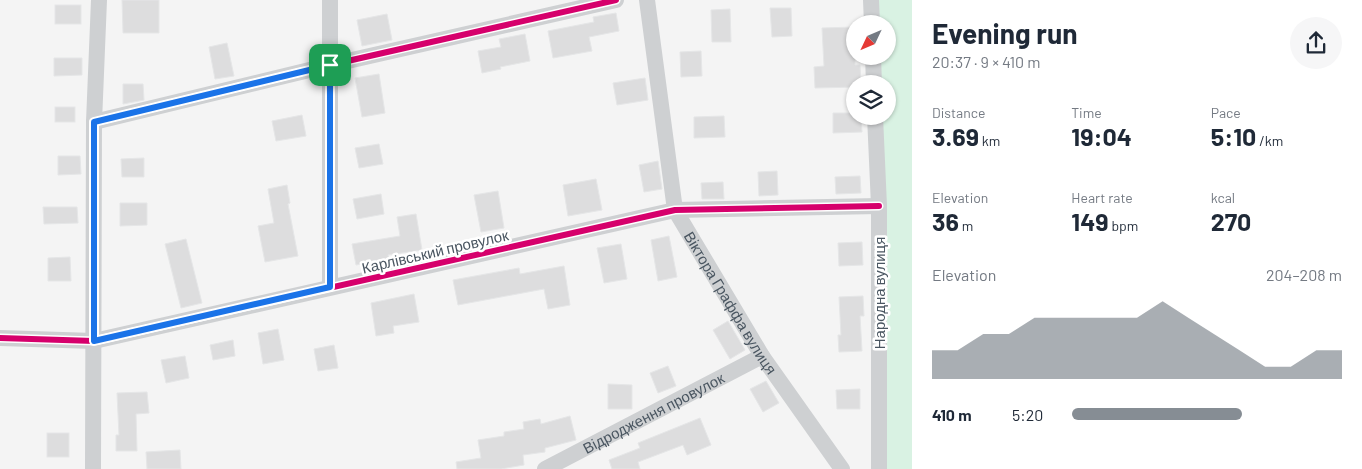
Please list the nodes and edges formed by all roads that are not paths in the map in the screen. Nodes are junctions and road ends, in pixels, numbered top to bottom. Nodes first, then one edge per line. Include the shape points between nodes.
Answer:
1 (99, 0) edge
2 (330, 0) edge
3 (616, 0) edge
4 (647, 0) edge
5 (871, 0) edge
6 (872, 15) edge
7 (330, 65) junction
8 (94, 122) junction
9 (875, 125) edge
10 (879, 206) junction
11 (676, 210) junction
12 (330, 287) junction
13 (0, 338) edge
14 (94, 341) junction
15 (762, 356) junction
16 (93, 469) edge
17 (545, 469) edge
18 (842, 469) edge
19 (878, 469) edge

1 - 8 street
2 - 7 street
3 - 7 street
4 - 11 street, Віктора Граффа вулиця
5 - 6 street
7 - 8 street
7 - 12 street
8 - 14 street
9 - 10 street, Народна вулиця
10 - 11 street, Карлівський провулок
10 - 19 street, Народна вулиця
11 - 12 street, Карлівський провулок
11 - 15 street, Віктора Граффа вулиця
12 - 14 street, Карлівський провулок
13 - 14 street, Карлівський провулок
14 - 16 street
15 - 17 street, Відродження провулок
15 - 18 street, Віктора Граффа вулиця

